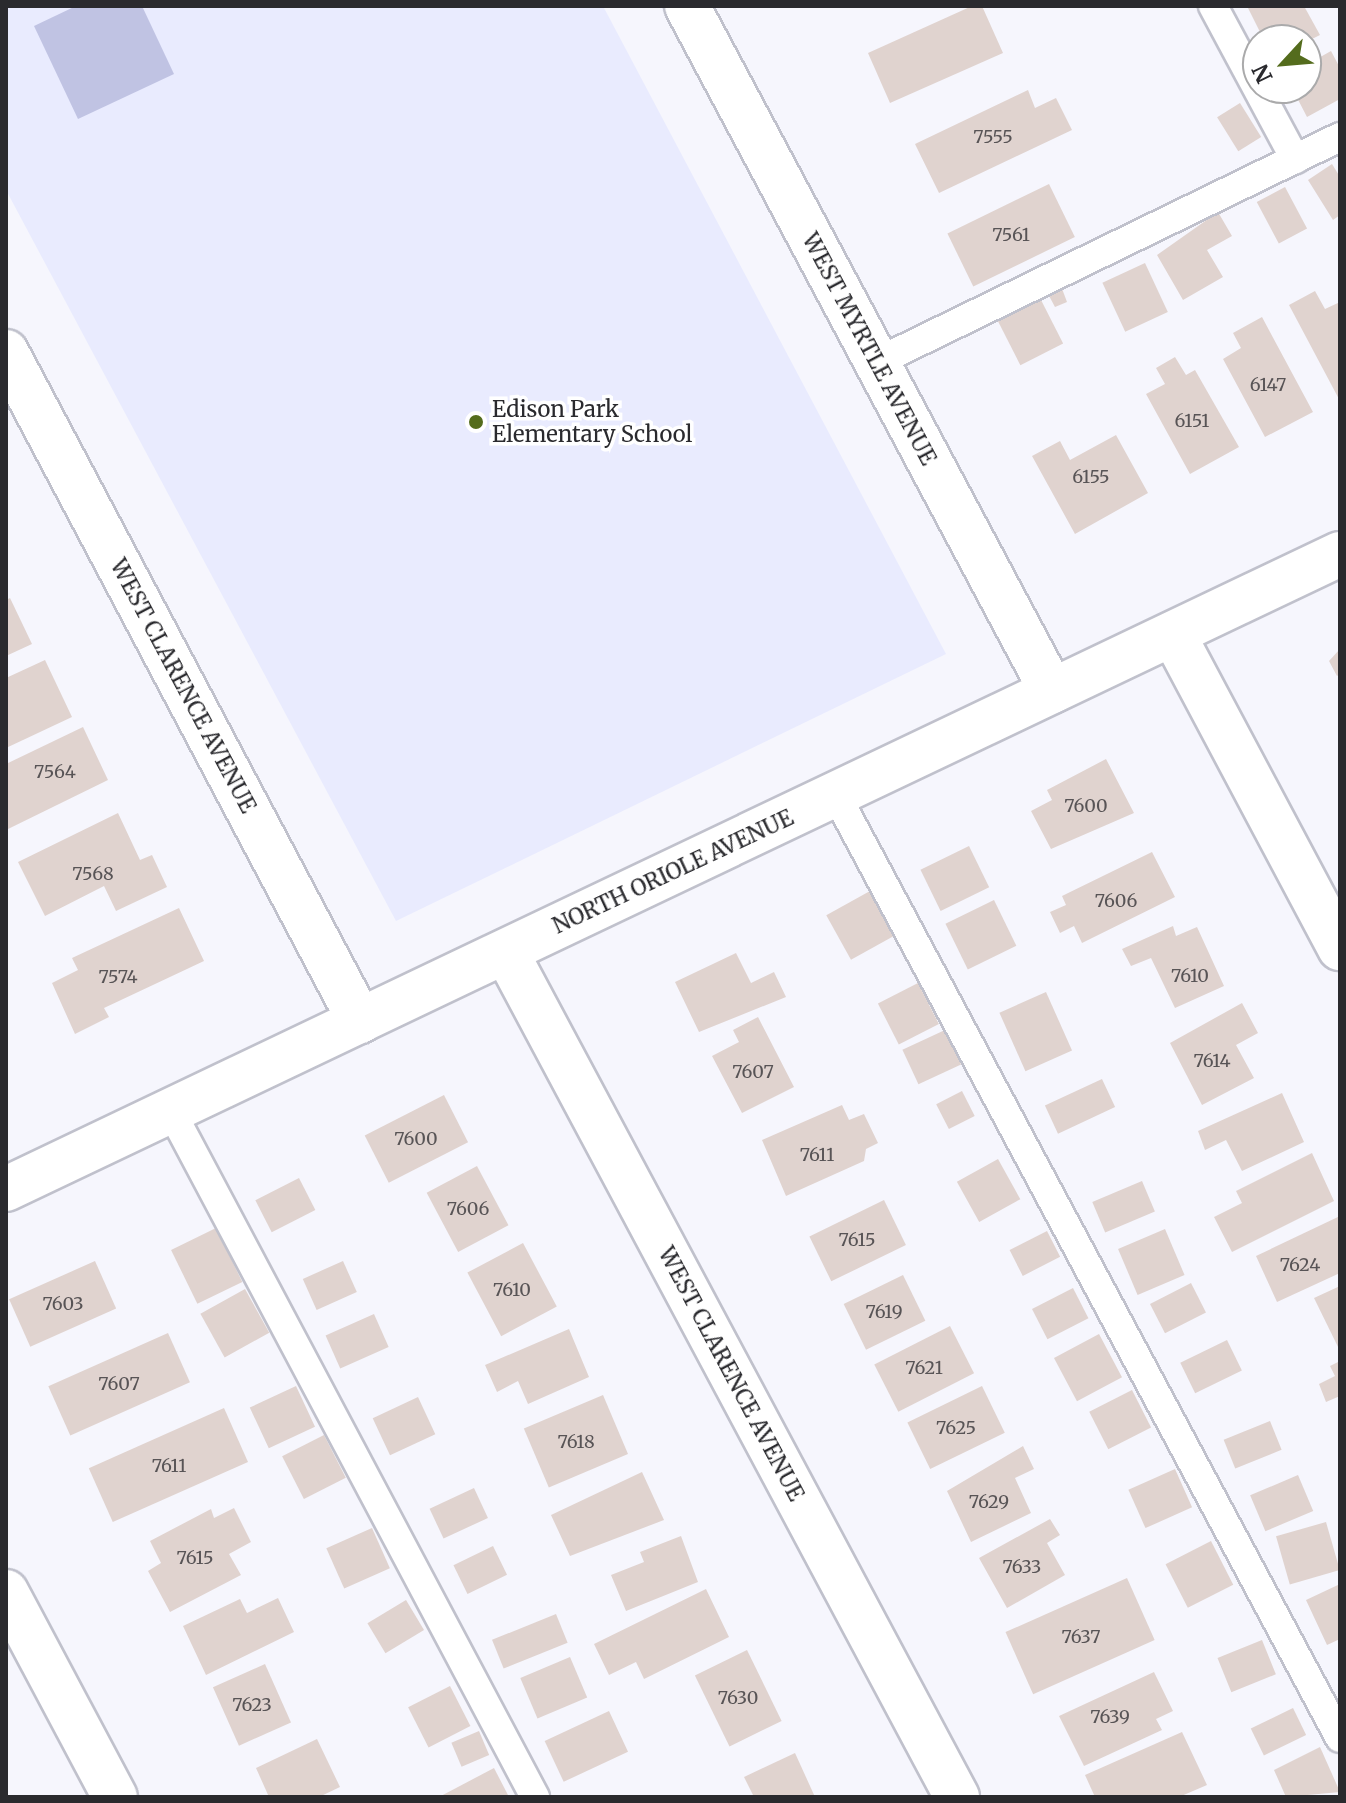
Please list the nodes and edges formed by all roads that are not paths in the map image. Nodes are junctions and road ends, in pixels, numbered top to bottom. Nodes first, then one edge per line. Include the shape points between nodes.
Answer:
1 (687, 6) edge
2 (1213, 6) edge
3 (1340, 137) edge
4 (1295, 159) junction
5 (6, 352) edge
6 (877, 362) junction
7 (1340, 554) edge
8 (1173, 634) junction
9 (1052, 691) junction
10 (836, 795) junction
11 (1340, 948) edge
12 (506, 952) junction
13 (360, 1021) junction
14 (171, 1111) junction
15 (10, 1177) edge
16 (6, 1592) edge
17 (1340, 1738) edge
18 (115, 1797) edge
19 (535, 1797) edge
20 (957, 1797) edge

1 - 6 street, WEST MYRTLE AVENUE
2 - 4 lane
3 - 4 lane
4 - 6 lane
5 - 13 street, WEST CLARENCE AVENUE
6 - 9 street, WEST MYRTLE AVENUE
7 - 8 street, NORTH ORIOLE AVENUE
8 - 9 street, NORTH ORIOLE AVENUE
8 - 11 street
9 - 10 street, NORTH ORIOLE AVENUE
10 - 12 street, NORTH ORIOLE AVENUE
10 - 17 lane
12 - 13 street, NORTH ORIOLE AVENUE
12 - 20 street, WEST CLARENCE AVENUE
13 - 14 street, NORTH ORIOLE AVENUE
14 - 15 street, NORTH ORIOLE AVENUE
14 - 19 lane
16 - 18 street

